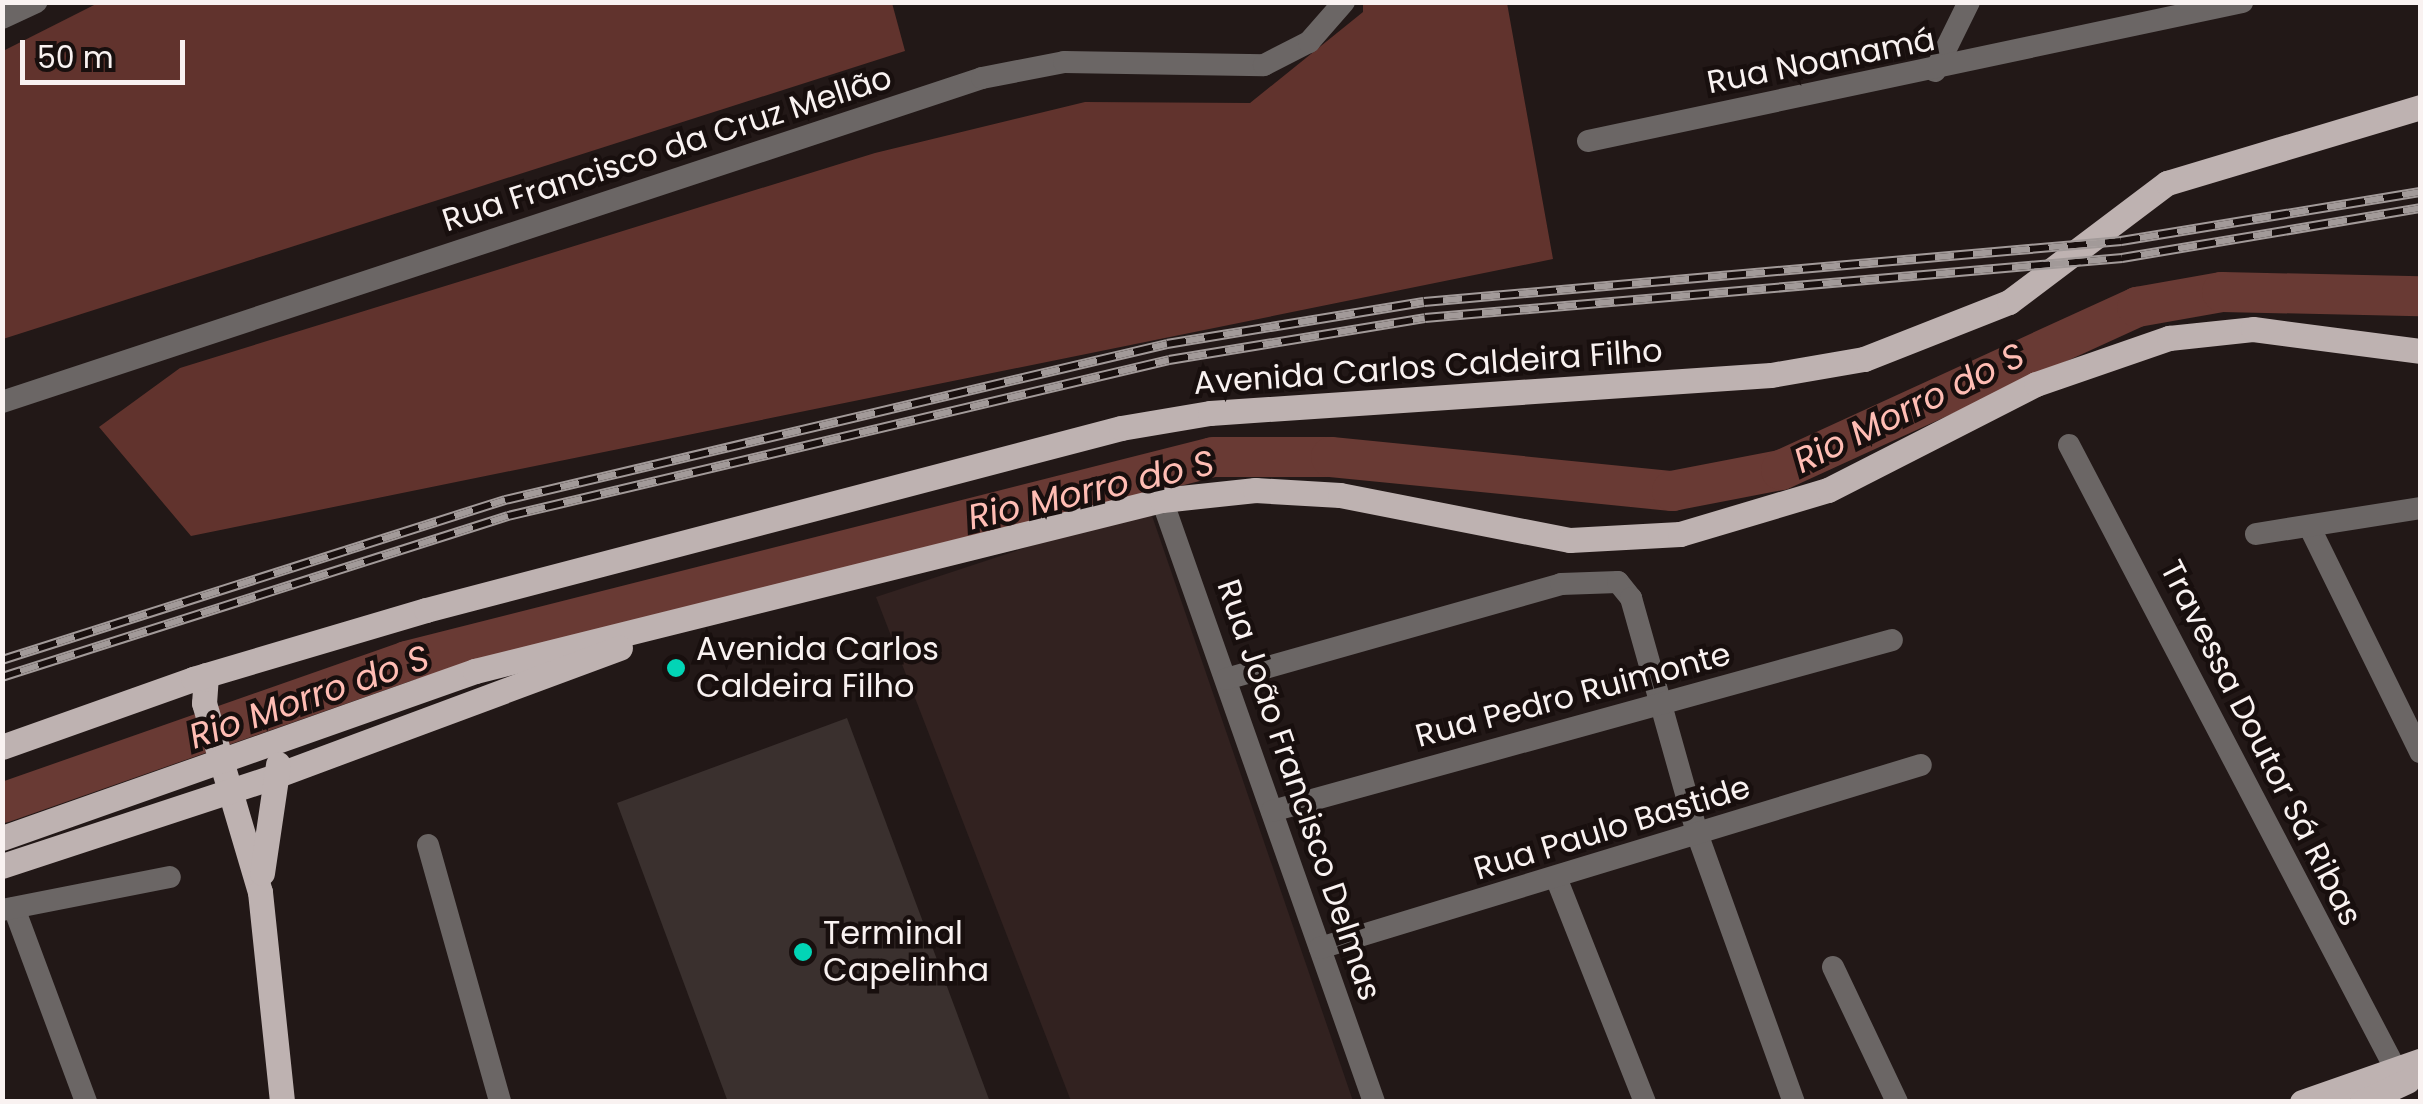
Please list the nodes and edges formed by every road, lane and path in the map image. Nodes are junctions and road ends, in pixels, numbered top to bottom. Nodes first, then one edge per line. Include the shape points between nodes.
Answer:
1 (37, 2) edge
2 (1344, 2) edge
3 (1969, 2) edge
4 (2242, 2) edge
5 (2201, 7) edge
6 (2, 18) edge
7 (1935, 72) junction
8 (2420, 107) edge
9 (1588, 141) dead end
10 (2420, 351) edge
11 (2, 402) edge
12 (2069, 444) dead end
13 (1162, 500) junction
14 (2420, 508) edge
15 (2309, 526) junction
16 (2256, 534) dead end
17 (670, 628) junction
18 (1892, 640) dead end
19 (206, 674) junction
20 (1226, 679) junction
21 (1658, 705) junction
22 (288, 735) junction
23 (2, 747) edge
24 (223, 751) junction
25 (2420, 752) edge
26 (1922, 766) dead end
27 (274, 776) junction
28 (234, 790) junction
29 (1272, 811) junction
30 (1698, 836) junction
31 (2, 838) edge
32 (428, 846) dead end
33 (2, 866) edge
34 (170, 876) dead end
35 (1556, 880) junction
36 (260, 892) junction
37 (8, 909) edge
38 (1320, 948) junction
39 (1833, 967) dead end
40 (2412, 1068) edge
41 (86, 1102) edge
42 (282, 1102) edge
43 (500, 1102) edge
44 (1374, 1102) edge
45 (1645, 1102) edge
46 (1794, 1102) edge
47 (1897, 1102) edge
48 (2302, 1102) edge
49 (2362, 1102) edge

1 - 6 street
2 - 11 street, Rua Francisco da Cruz Mellão via 1309,42 1264,65 1064,62 982,78
3 - 7 street
4 - 5 street, Rua Noanamá
5 - 7 street, Rua Noanamá
7 - 9 street, Rua Noanamá
8 - 19 main road, Avenida Carlos Caldeira Filho via 2166,183 2009,302 1864,360 1771,375 1210,412 1120,428
10 - 13 main road via 2253,330 2170,338 2036,384 1828,490 1680,534 1570,540 1324,494 1255,490
12 - 40 street, Travessa Doutor Sá Ribas
13 - 17 main road
13 - 20 street, Rua João Francisco Delmas
14 - 15 street
15 - 16 street
15 - 25 street
17 - 22 main road via 475,671
17 - 27 main road
18 - 21 street, Rua Pedro Ruimonte
19 - 23 main road, Avenida Carlos Caldeira Filho
19 - 24 main road via 209,714
20 - 21 street via 1608,578 1631,598
20 - 29 street, Rua João Francisco Delmas
21 - 29 street, Rua Pedro Ruimonte
21 - 30 street
22 - 24 main road
22 - 27 main road
24 - 28 main road
24 - 31 main road
26 - 30 street, Rua Paulo Bastide
27 - 28 main road
27 - 36 main road
28 - 33 main road
28 - 36 main road
29 - 38 street, Rua João Francisco Delmas
30 - 35 street, Rua Paulo Bastide
30 - 46 street
32 - 43 street
34 - 37 street
35 - 38 street, Rua Paulo Bastide
35 - 45 street
36 - 42 main road
37 - 41 street
38 - 44 street, Rua João Francisco Delmas
39 - 47 street
40 - 48 main road
40 - 49 main road

